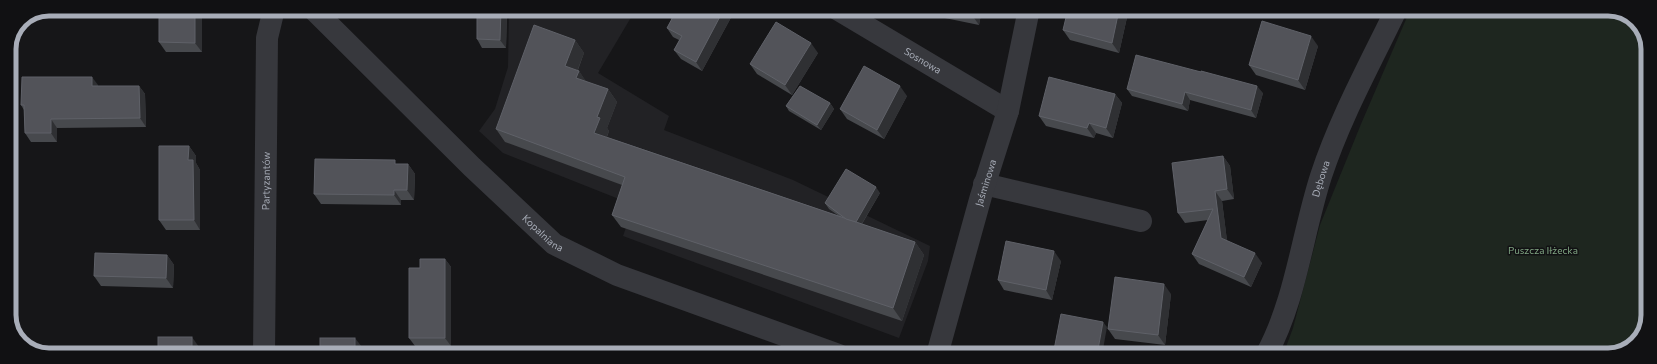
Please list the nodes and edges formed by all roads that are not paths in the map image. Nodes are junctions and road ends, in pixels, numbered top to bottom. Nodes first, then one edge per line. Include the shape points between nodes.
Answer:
1 (272, 16) edge
2 (320, 16) edge
3 (849, 16) edge
4 (1028, 16) edge
5 (1393, 16) edge
6 (1008, 111) junction
7 (984, 184) junction
8 (1141, 221) dead end
9 (264, 348) edge
10 (820, 348) edge
11 (939, 348) edge
12 (1269, 348) edge

1 - 9 street, Partyzantów via 267,38
2 - 10 street, Kopalniana via 472,167 554,244 617,275
3 - 6 street, Sosnowa
4 - 6 street, Jaśminowa
5 - 12 street, Dębowa via 1331,149 1312,206 1285,312
6 - 7 street, Jaśminowa
7 - 8 street
7 - 11 street, Jaśminowa

